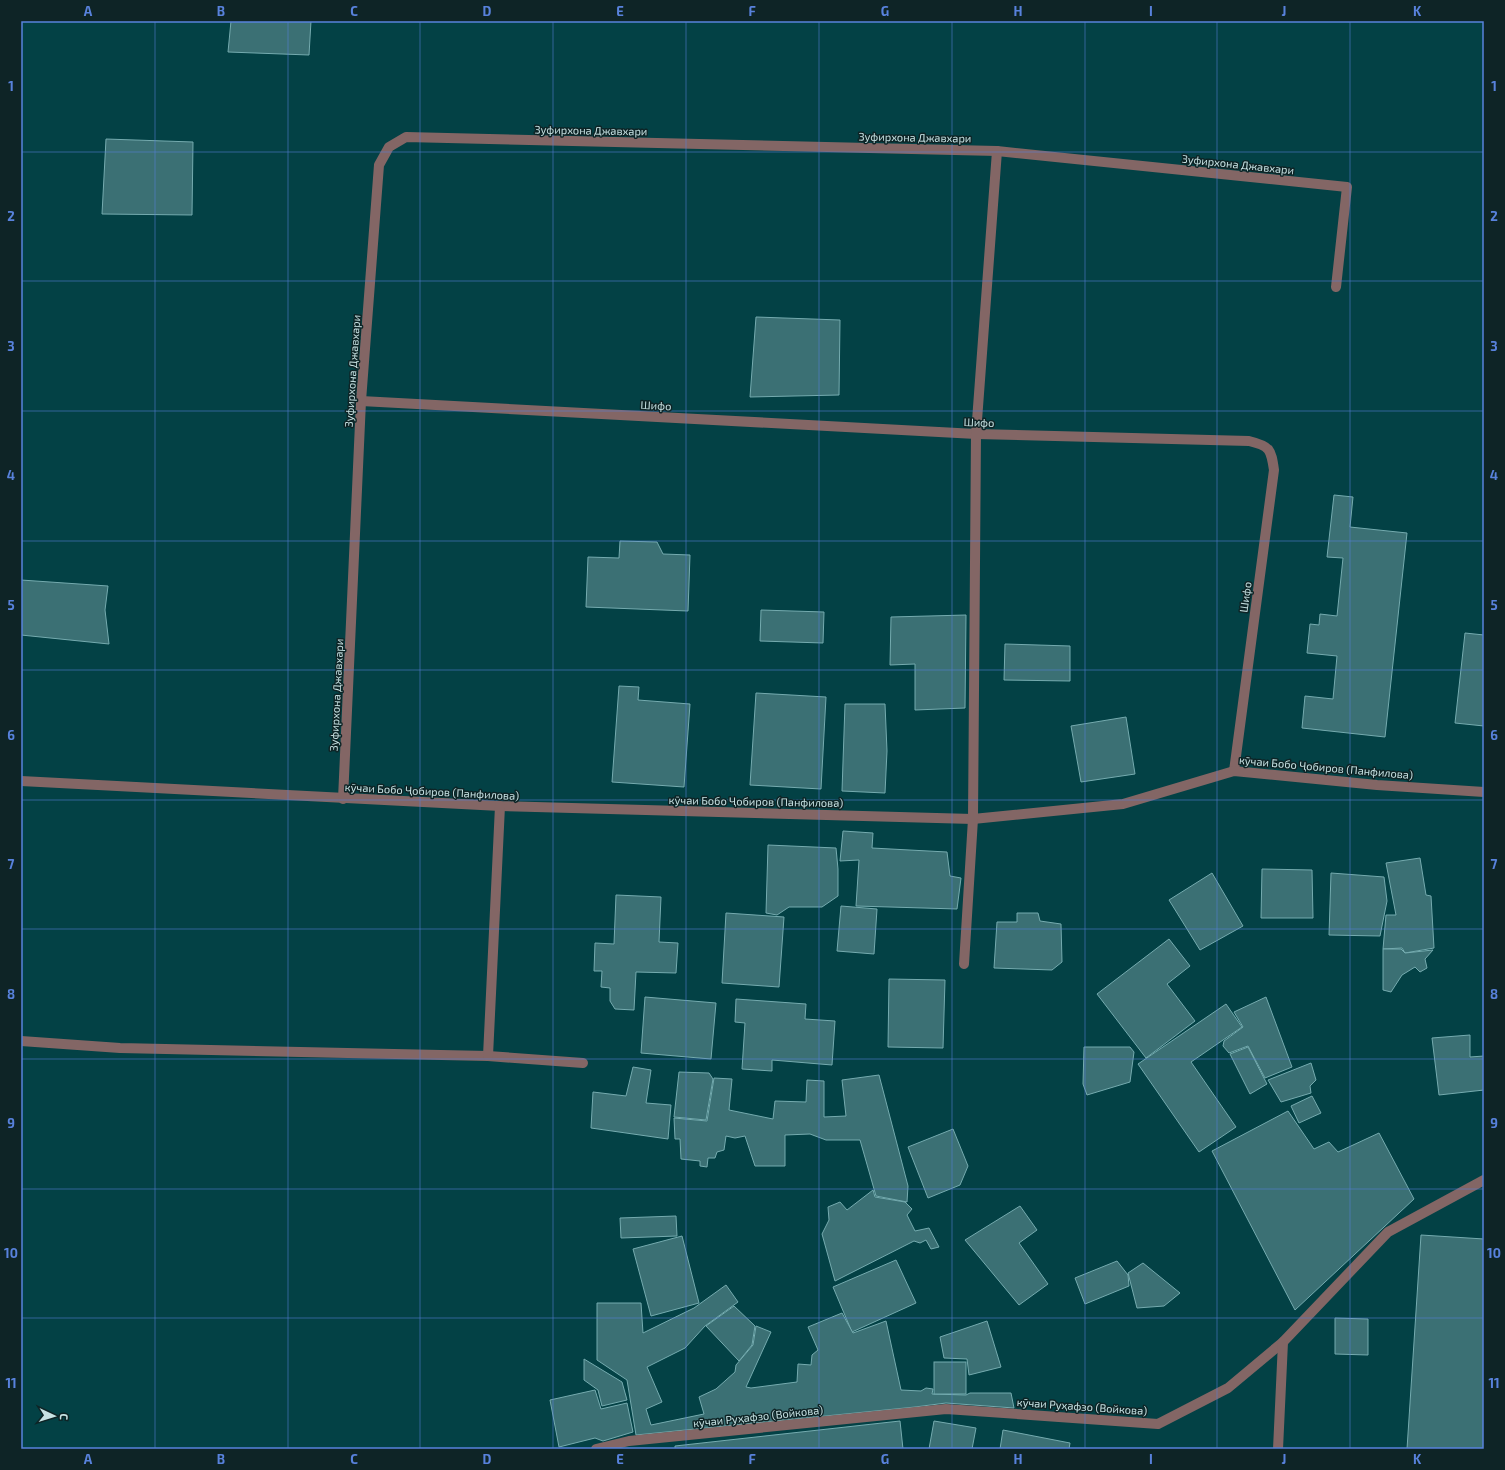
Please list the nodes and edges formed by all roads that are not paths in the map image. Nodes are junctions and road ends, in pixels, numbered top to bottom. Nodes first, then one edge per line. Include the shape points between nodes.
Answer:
1 (997, 151) junction
2 (1336, 287) dead end
3 (361, 401) junction
4 (976, 434) junction
5 (1234, 771) junction
6 (21, 781) edge
7 (1484, 792) edge
8 (343, 799) junction
9 (500, 806) junction
10 (973, 818) junction
11 (964, 964) dead end
12 (21, 1041) edge
13 (488, 1056) junction
14 (583, 1063) dead end
15 (1484, 1180) edge
16 (1284, 1342) junction
17 (596, 1449) edge
18 (1278, 1449) edge

1 - 2 street, Зуфирхона Джавхари via 1347,187
1 - 3 street, Зуфирхона Джавхари via 406,137 390,147 379,165
1 - 4 street
3 - 4 street, Шифо
3 - 8 street, Зуфирхона Джавхари
4 - 5 street, Шифо via 1249,441 1264,444 1272,454 1274,470
4 - 10 street
5 - 7 street, кӯчаи Бобо Ҷобиров (Панфилова)
5 - 10 street, кӯчаи Бобо Ҷобиров (Панфилова) via 1123,804
6 - 8 street, кӯчаи Бобо Ҷобиров (Панфилова)
8 - 9 street, кӯчаи Бобо Ҷобиров (Панфилова)
9 - 10 street, кӯчаи Бобо Ҷобиров (Панфилова)
9 - 13 street
10 - 11 street
12 - 13 street via 120,1048
13 - 14 street
15 - 16 street, кӯчаи Руҳафзо (Войкова) via 1388,1232
16 - 17 street, кӯчаи Руҳафзо (Войкова) via 1228,1388 1158,1424 946,1409 629,1441
16 - 18 street

